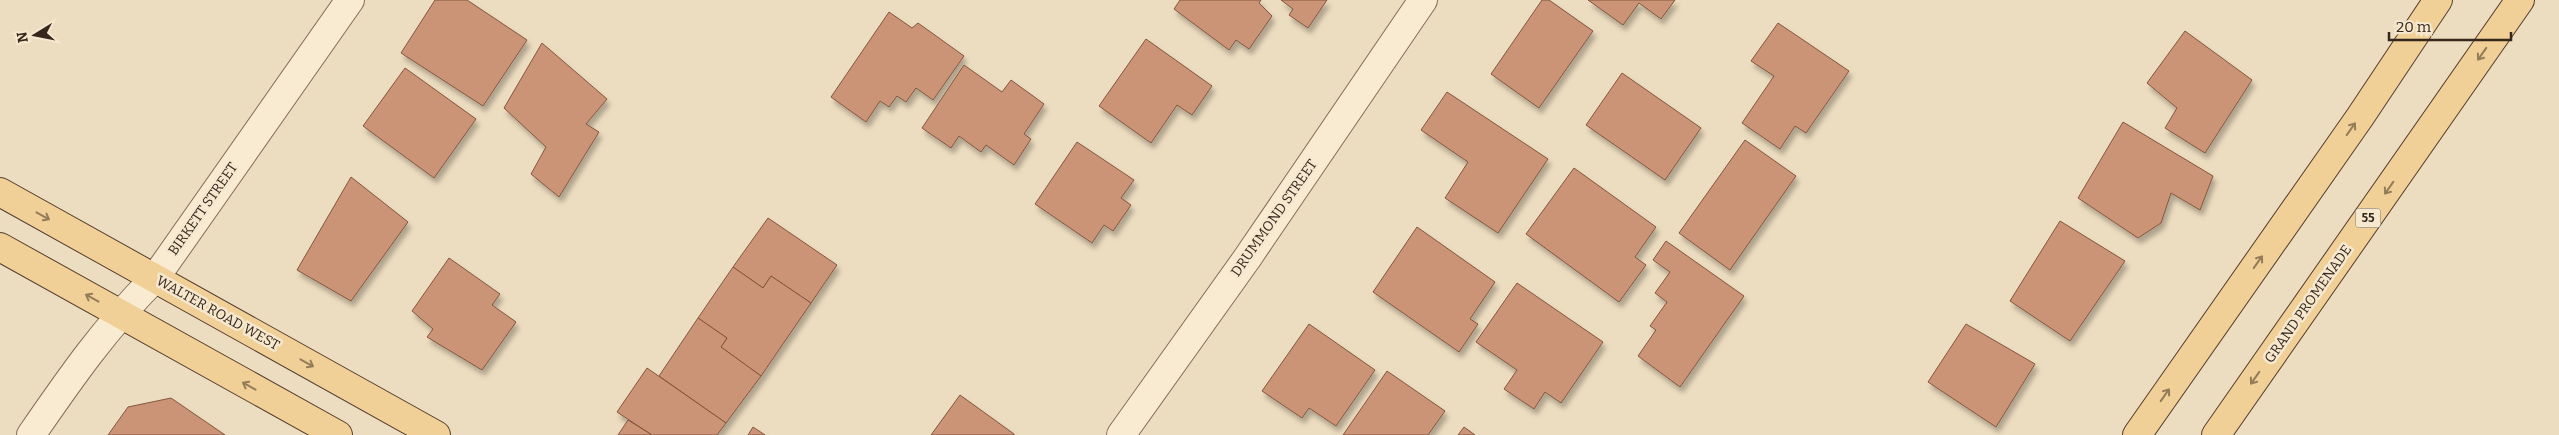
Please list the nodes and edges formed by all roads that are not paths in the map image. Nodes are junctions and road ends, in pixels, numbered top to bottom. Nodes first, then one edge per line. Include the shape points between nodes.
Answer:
1 (350, 0) edge
2 (1423, 0) edge
3 (2438, 0) edge
4 (2520, 0) edge
5 (0, 192) edge
6 (0, 247) edge
7 (155, 278) junction
8 (120, 313) junction
9 (31, 435) edge
10 (338, 435) edge
11 (436, 435) edge
12 (1121, 435) edge
13 (2137, 435) edge
14 (2216, 435) edge

1 - 7 street, BIRKETT STREET
2 - 12 street, DRUMMOND STREET via 1248,257
13 -> 3 main road
4 -> 14 main road, GRAND PROMENADE / 55
5 -> 7 main road, WALTER ROAD WEST
8 -> 6 main road
7 - 8 street, BIRKETT STREET
7 -> 11 main road, WALTER ROAD WEST
8 - 9 street, BIRKETT STREET via 92,347
10 -> 8 main road

